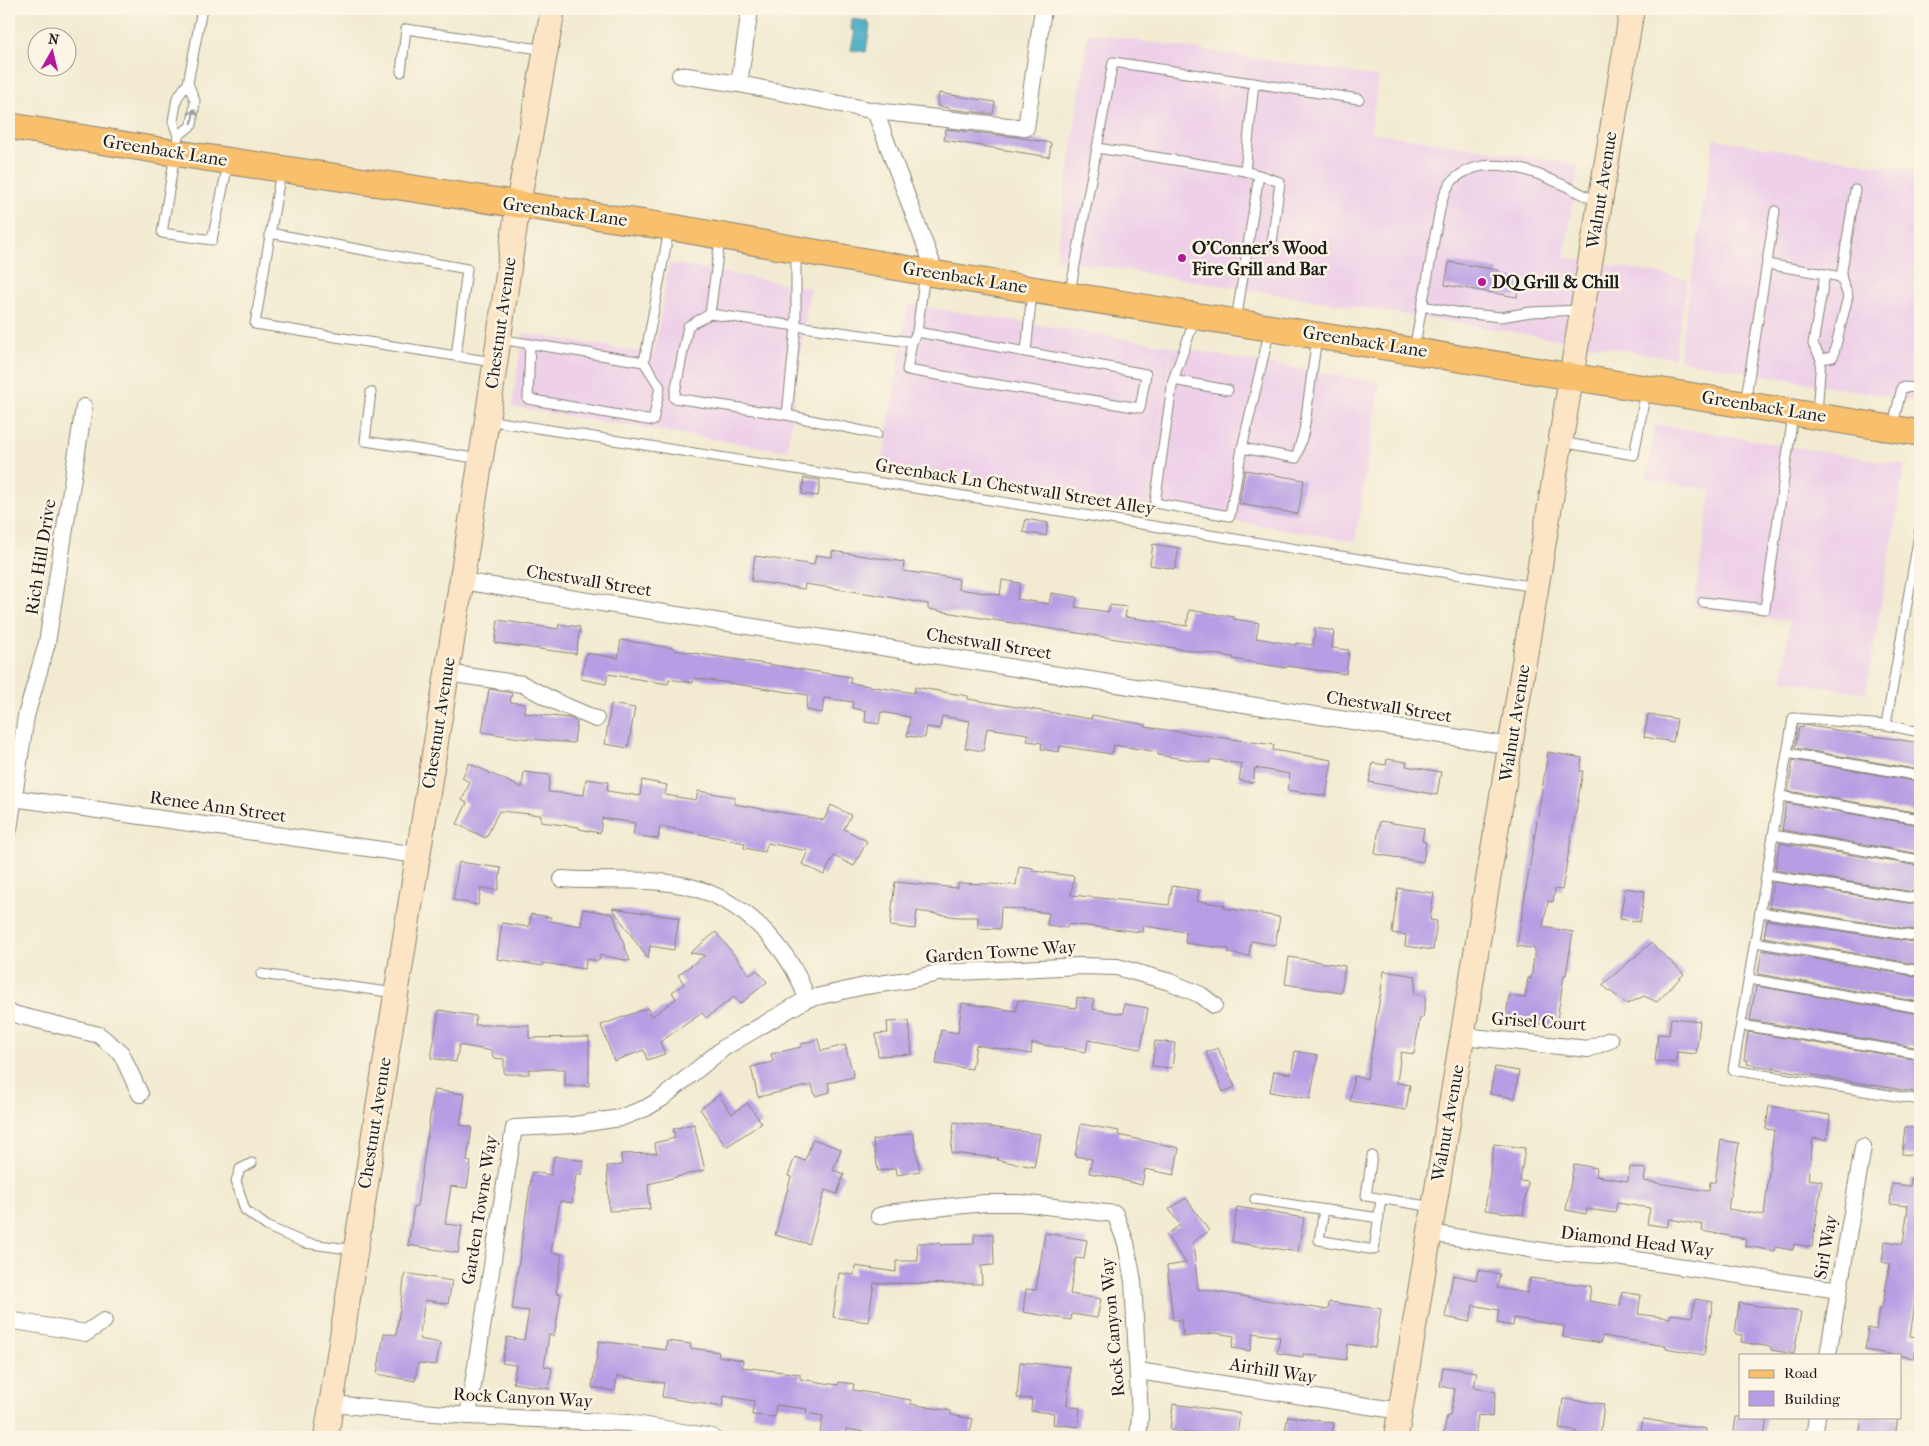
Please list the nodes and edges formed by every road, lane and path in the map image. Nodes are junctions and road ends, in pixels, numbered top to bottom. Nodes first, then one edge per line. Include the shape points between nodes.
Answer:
1 (202, 9) edge
2 (553, 9) edge
3 (750, 9) edge
4 (1043, 9) edge
5 (1632, 9) edge
6 (546, 50) junction
7 (400, 72) dead end
8 (680, 74) dead end
9 (188, 83) junction
10 (1254, 83) junction
11 (739, 84) junction
12 (1359, 99) dead end
13 (876, 111) junction
14 (9, 126) edge
15 (176, 145) junction
16 (1097, 148) junction
17 (228, 161) junction
18 (282, 168) junction
19 (1245, 171) junction
20 (1258, 176) junction
21 (1855, 190) dead end
22 (1600, 203) junction
23 (518, 205) junction
24 (1776, 211) dead end
25 (670, 227) junction
26 (270, 233) junction
27 (720, 236) junction
28 (1272, 243) dead end
29 (796, 249) junction
30 (1767, 264) junction
31 (931, 273) junction
32 (1825, 274) junction
33 (1840, 277) junction
34 (1032, 289) junction
35 (1070, 295) junction
36 (1422, 306) junction
37 (1582, 310) junction
38 (710, 314) junction
39 (1196, 315) junction
40 (1236, 322) junction
41 (796, 326) junction
42 (1271, 327) junction
43 (917, 332) junction
44 (1318, 335) junction
45 (499, 339) junction
46 (912, 342) junction
47 (530, 344) junction
48 (1414, 350) junction
49 (1026, 352) junction
50 (456, 356) junction
51 (1821, 359) junction
52 (496, 362) junction
53 (644, 362) junction
54 (1571, 375) junction
55 (1173, 380) junction
56 (1647, 388) junction
57 (1920, 388) edge
58 (1228, 390) dead end
59 (371, 392) dead end
60 (1745, 404) junction
61 (84, 407) dead end
62 (1806, 414) junction
63 (787, 415) junction
64 (487, 420) junction
65 (1893, 428) junction
66 (1920, 433) edge
67 (877, 434) dead end
68 (1561, 442) junction
69 (1242, 448) junction
70 (481, 459) junction
71 (1920, 529) edge
72 (461, 581) junction
73 (1538, 587) junction
74 (1703, 602) dead end
75 (447, 673) junction
76 (596, 719) dead end
77 (1886, 725) junction
78 (1920, 732) edge
79 (1511, 746) junction
80 (1787, 753) junction
81 (1920, 776) edge
82 (1780, 796) junction
83 (13, 798) junction
84 (1920, 819) edge
85 (9, 829) edge
86 (1773, 835) junction
87 (418, 855) junction
88 (1920, 860) edge
89 (1766, 875) junction
90 (562, 880) dead end
91 (1920, 899) edge
92 (1760, 912) junction
93 (1920, 937) edge
94 (1755, 942) junction
95 (1920, 971) edge
96 (261, 974) dead end
97 (1749, 979) junction
98 (396, 993) junction
99 (807, 999) junction
100 (1214, 1005) dead end
101 (1920, 1008) edge
102 (9, 1014) edge
103 (1741, 1025) junction
104 (1463, 1036) junction
105 (1610, 1040) dead end
106 (1920, 1054) edge
107 (140, 1094) dead end
108 (1920, 1100) edge
109 (1863, 1147) dead end
110 (1372, 1156) dead end
111 (252, 1163) dead end
112 (1255, 1198) dead end
113 (1382, 1199) junction
114 (1434, 1207) junction
115 (1324, 1210) junction
116 (879, 1216) dead end
117 (1379, 1218) junction
118 (1430, 1232) junction
119 (355, 1250) junction
120 (1839, 1290) junction
121 (9, 1320) edge
122 (104, 1321) dead end
123 (1828, 1354) edge
124 (1138, 1370) junction
125 (331, 1404) junction
126 (1401, 1411) junction
127 (468, 1416) junction
128 (1817, 1418) edge
129 (326, 1437) edge
130 (712, 1437) edge
131 (1138, 1437) edge
132 (1396, 1437) edge
133 (1814, 1437) edge

1 - 9 lane
2 - 6 street, Chestnut Avenue
3 - 11 street
4 - 13 street via 1026,128
5 - 22 street, Walnut Avenue
6 - 7 lane via 406,29
6 - 23 street, Chestnut Avenue
8 - 11 street
9 - 15 lane via 177,98 174,113
15 -> 9 lane via 192,125 195,102
10 - 12 lane
10 - 16 lane via 1113,62
10 - 19 lane
11 - 13 street
13 - 31 street
14 - 15 main road, Greenback Lane
15 - 17 main road, Greenback Lane
15 - 17 lane via 162,233 212,240
16 - 19 lane
16 - 35 lane
17 - 18 main road, Greenback Lane
18 - 23 main road, Greenback Lane
18 - 26 lane
19 - 20 lane
20 - 28 lane via 1280,182
20 - 40 lane
21 - 33 lane
22 - 36 lane via 1549,177 1530,172 1486,166 1468,170 1451,182 1441,203
22 - 37 street, Walnut Avenue
23 - 25 main road, Greenback Lane
23 - 45 street, Chestnut Avenue
24 - 30 lane
25 - 27 main road, Greenback Lane
25 - 53 lane
26 - 50 lane via 466,269
26 - 50 lane via 255,324
27 - 29 main road, Greenback Lane
27 - 38 lane
29 - 31 main road, Greenback Lane
29 - 41 lane
30 - 32 lane
30 - 60 lane
31 - 34 main road, Greenback Lane
31 - 43 lane
32 - 33 lane
32 - 51 lane via 1812,344
33 - 51 lane via 1848,296 1833,356
34 - 35 main road, Greenback Lane
34 - 49 lane
35 - 39 main road, Greenback Lane
36 - 37 lane via 1501,317
36 - 48 lane
37 - 54 street, Walnut Avenue
38 - 41 lane
38 - 63 lane via 688,326 674,398
39 - 40 main road, Greenback Lane
39 - 55 lane
40 - 42 main road, Greenback Lane
41 - 46 lane
41 - 63 lane
42 - 44 main road, Greenback Lane
42 - 69 lane
43 - 46 lane
43 - 49 lane
44 - 48 main road, Greenback Lane
44 - 69 lane via 1304,431 1296,458
45 - 47 lane
45 - 52 street, Chestnut Avenue
46 - 49 lane via 907,370 1140,408 1146,374
47 - 53 lane
47 - 53 lane via 528,399 653,422 660,387
48 - 54 main road, Greenback Lane
50 - 52 lane
51 - 62 lane
52 - 64 street, Chestnut Avenue
54 - 56 main road, Greenback Lane
54 - 68 street, Walnut Avenue
55 - 58 lane
55 - 69 lane via 1155,503 1230,516
56 - 60 main road, Greenback Lane
56 - 68 lane via 1634,455
57 - 65 lane via 1902,387
59 - 70 lane via 365,441
60 - 62 main road, Greenback Lane
61 - 83 street, Rich Hill Drive via 47,643 26,716
62 - 65 main road, Greenback Lane
62 - 74 lane via 1765,609
63 - 67 lane
64 - 70 street, Chestnut Avenue
64 - 73 lane, Greenback Ln Chestwall Street Alley
65 - 66 main road, Greenback Lane
68 - 73 street, Walnut Avenue
70 - 72 street, Chestnut Avenue
71 - 77 lane
72 - 75 street, Chestnut Avenue
72 - 79 street, Chestwall Street
73 - 79 street, Walnut Avenue
75 - 76 street via 522,684
75 - 87 street, Chestnut Avenue
77 - 78 lane
77 - 80 lane via 1793,718
79 - 104 street, Walnut Avenue
80 - 81 lane
80 - 82 lane
82 - 84 lane
82 - 86 lane
83 - 85 street, Rich Hill Drive
83 - 87 street, Renee Ann Street
86 - 88 lane
86 - 89 lane
87 - 98 street, Chestnut Avenue
89 - 91 lane
89 - 92 lane
90 - 99 street via 655,882 687,886 719,898 766,932 795,972
92 - 93 lane
92 - 94 lane
94 - 95 lane
94 - 97 lane
96 - 98 lane
97 - 101 lane
97 - 103 lane
98 - 119 street, Chestnut Avenue
99 - 100 street, Garden Towne Way via 938,973 1080,966 1146,974 1201,995
99 - 127 street, Garden Towne Way via 725,1047 662,1099 646,1108 599,1122 514,1128
102 - 107 street via 99,1036 121,1053
103 - 106 lane
103 - 108 lane via 1733,1070
104 - 105 street, Grisel Court via 1588,1049
104 - 114 street, Walnut Avenue
109 - 120 street, Sirl Way
110 - 113 lane via 1366,1196
111 - 119 lane via 240,1169 236,1181 245,1210 268,1226 305,1244
112 - 115 lane
113 - 114 lane
113 - 117 lane
114 - 118 street, Walnut Avenue
115 - 117 lane
115 - 117 lane via 1319,1240 1374,1250
116 - 124 street, Rock Canyon Way via 985,1203 1020,1203 1115,1214 1126,1243 1133,1282
118 - 120 street, Diamond Head Way via 1548,1252 1603,1255
118 - 126 street, Walnut Avenue
119 - 125 street, Chestnut Avenue
120 - 123 street, Sirl Way
121 - 122 street via 86,1333
124 - 126 street, Airhill Way
124 - 131 street, Rock Canyon Way
125 - 127 street, Rock Canyon Way
125 - 129 street, Chestnut Avenue
126 - 132 street, Walnut Avenue
127 - 130 street, Rock Canyon Way via 628,1424
128 - 133 street

